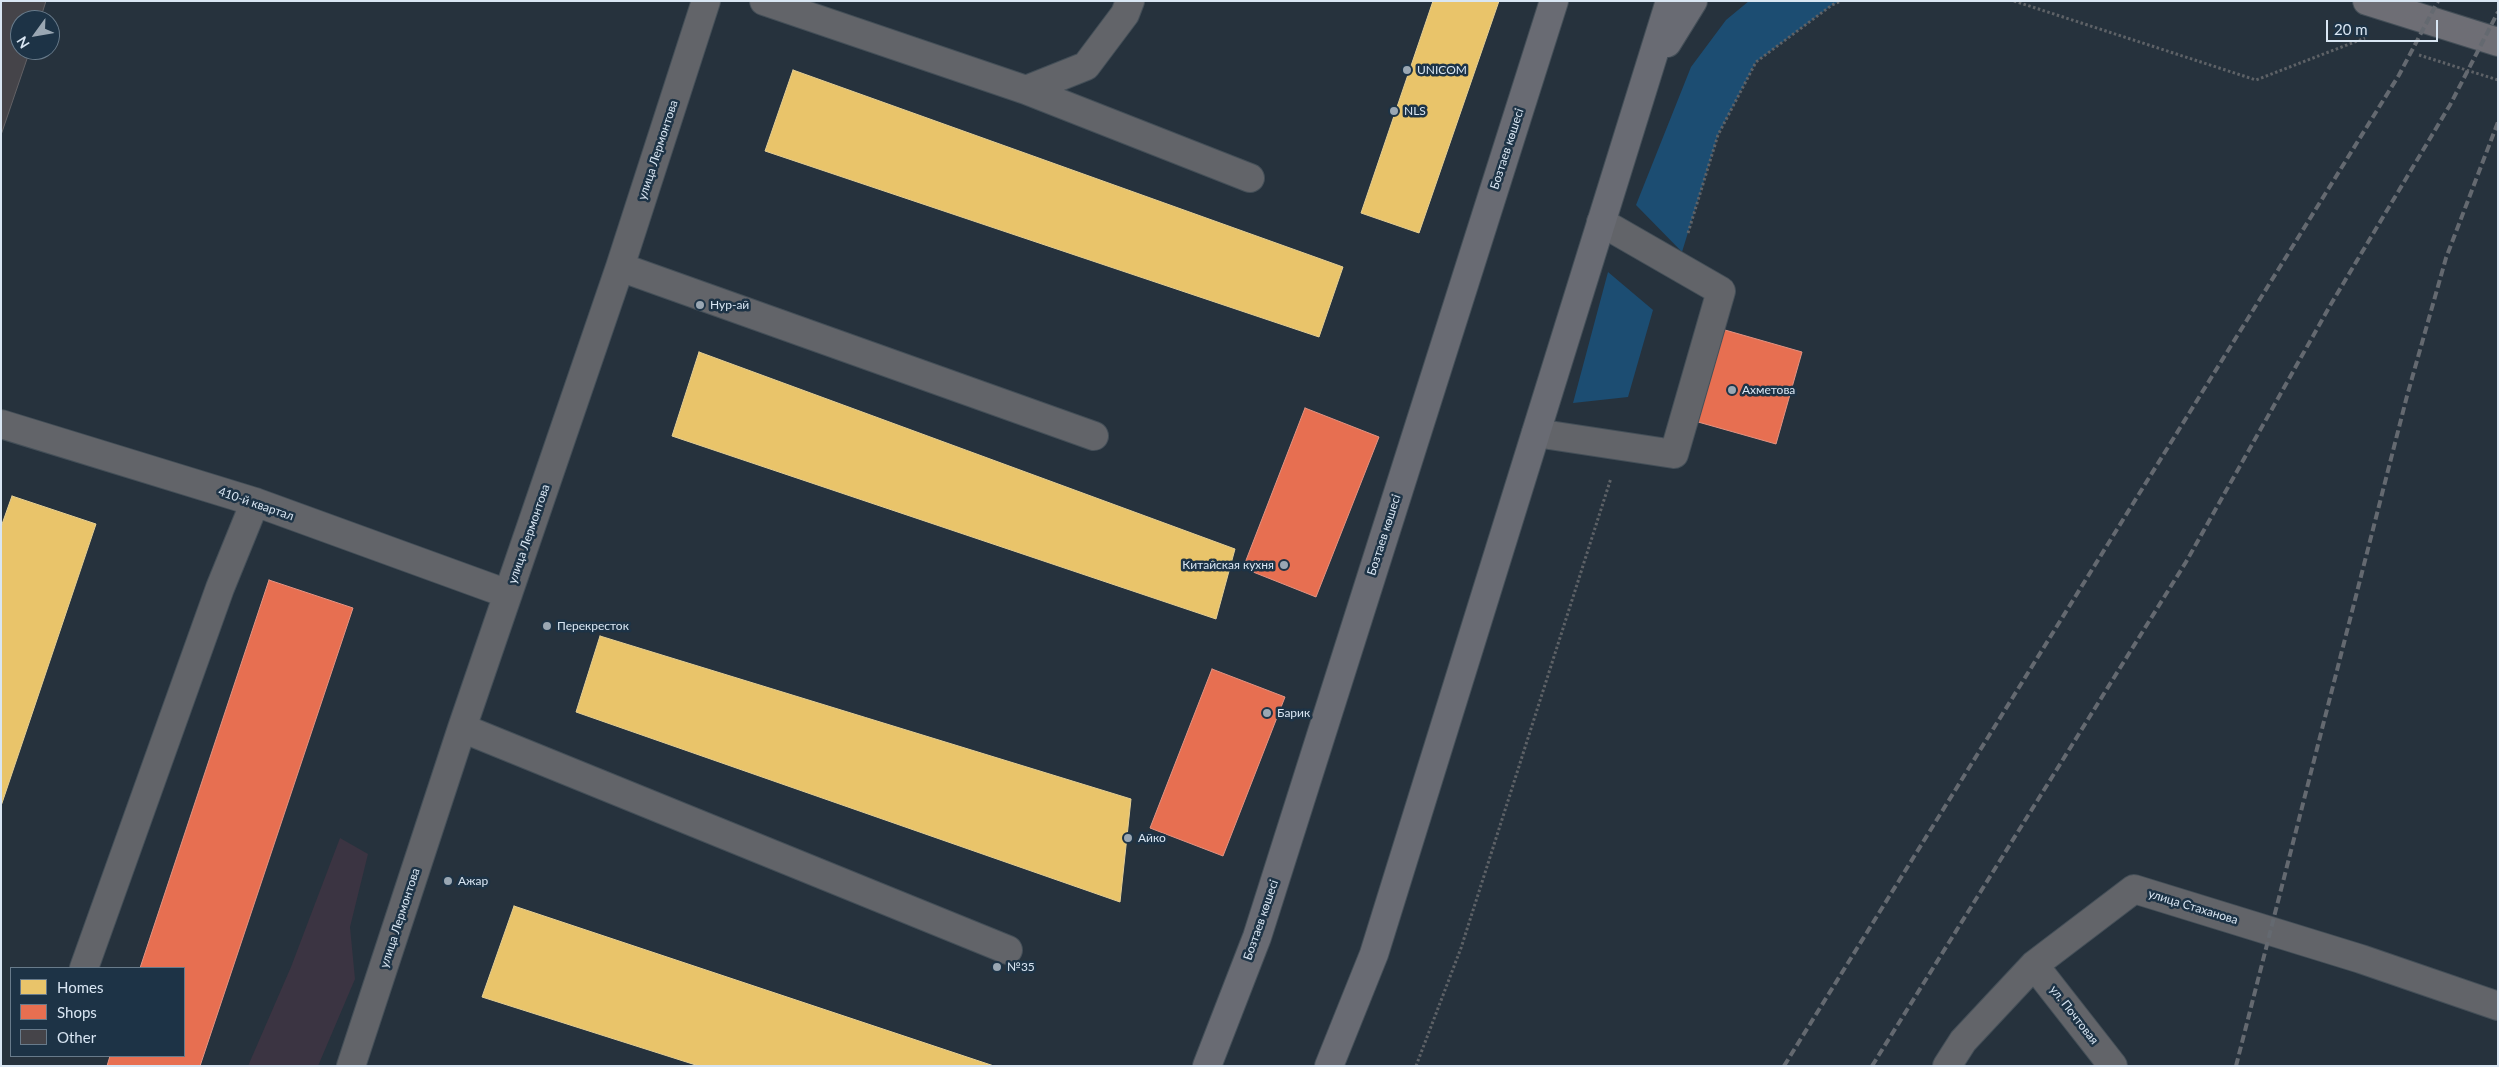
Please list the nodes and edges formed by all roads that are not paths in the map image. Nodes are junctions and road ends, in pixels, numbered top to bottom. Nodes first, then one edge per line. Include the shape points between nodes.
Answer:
1 (706, 1) edge
2 (764, 1) edge
3 (1130, 1) edge
4 (1554, 1) edge
5 (1670, 1) edge
6 (1693, 1) edge
7 (2367, 1) edge
8 (2498, 42) edge
9 (1646, 76) junction
10 (1026, 90) junction
11 (1250, 178) dead end
12 (1601, 222) junction
13 (620, 268) junction
14 (1, 424) edge
15 (1536, 433) junction
16 (1094, 436) dead end
17 (255, 502) junction
18 (508, 594) junction
19 (462, 728) junction
20 (1008, 950) dead end
21 (2034, 965) junction
22 (84, 967) edge
23 (2498, 1006) edge
24 (351, 1066) edge
25 (1207, 1066) edge
26 (1329, 1066) edge
27 (1947, 1066) edge
28 (2113, 1066) edge

1 - 13 street, улица Лермонтова
2 - 10 street
3 - 10 street via 1125,14 1086,66
4 - 25 highway, Бозтаев көшесі via 1256,936
5 - 9 highway
6 - 9 highway
7 - 8 main road
9 - 12 highway
10 - 11 street
12 - 15 highway
12 - 15 street via 1720,291 1674,454
13 - 16 street
13 - 18 street, улица Лермонтова
14 - 17 street, 410-й квартал
15 - 26 highway via 1374,954
17 - 18 street, 410-й квартал
17 - 22 street via 220,588
18 - 19 street, улица Лермонтова
19 - 20 street
19 - 24 street, улица Лермонтова
21 - 23 street, улица Стаханова via 2134,889
21 - 27 street, улица Стаханова via 1963,1041
21 - 28 street, ул. Почтовая

